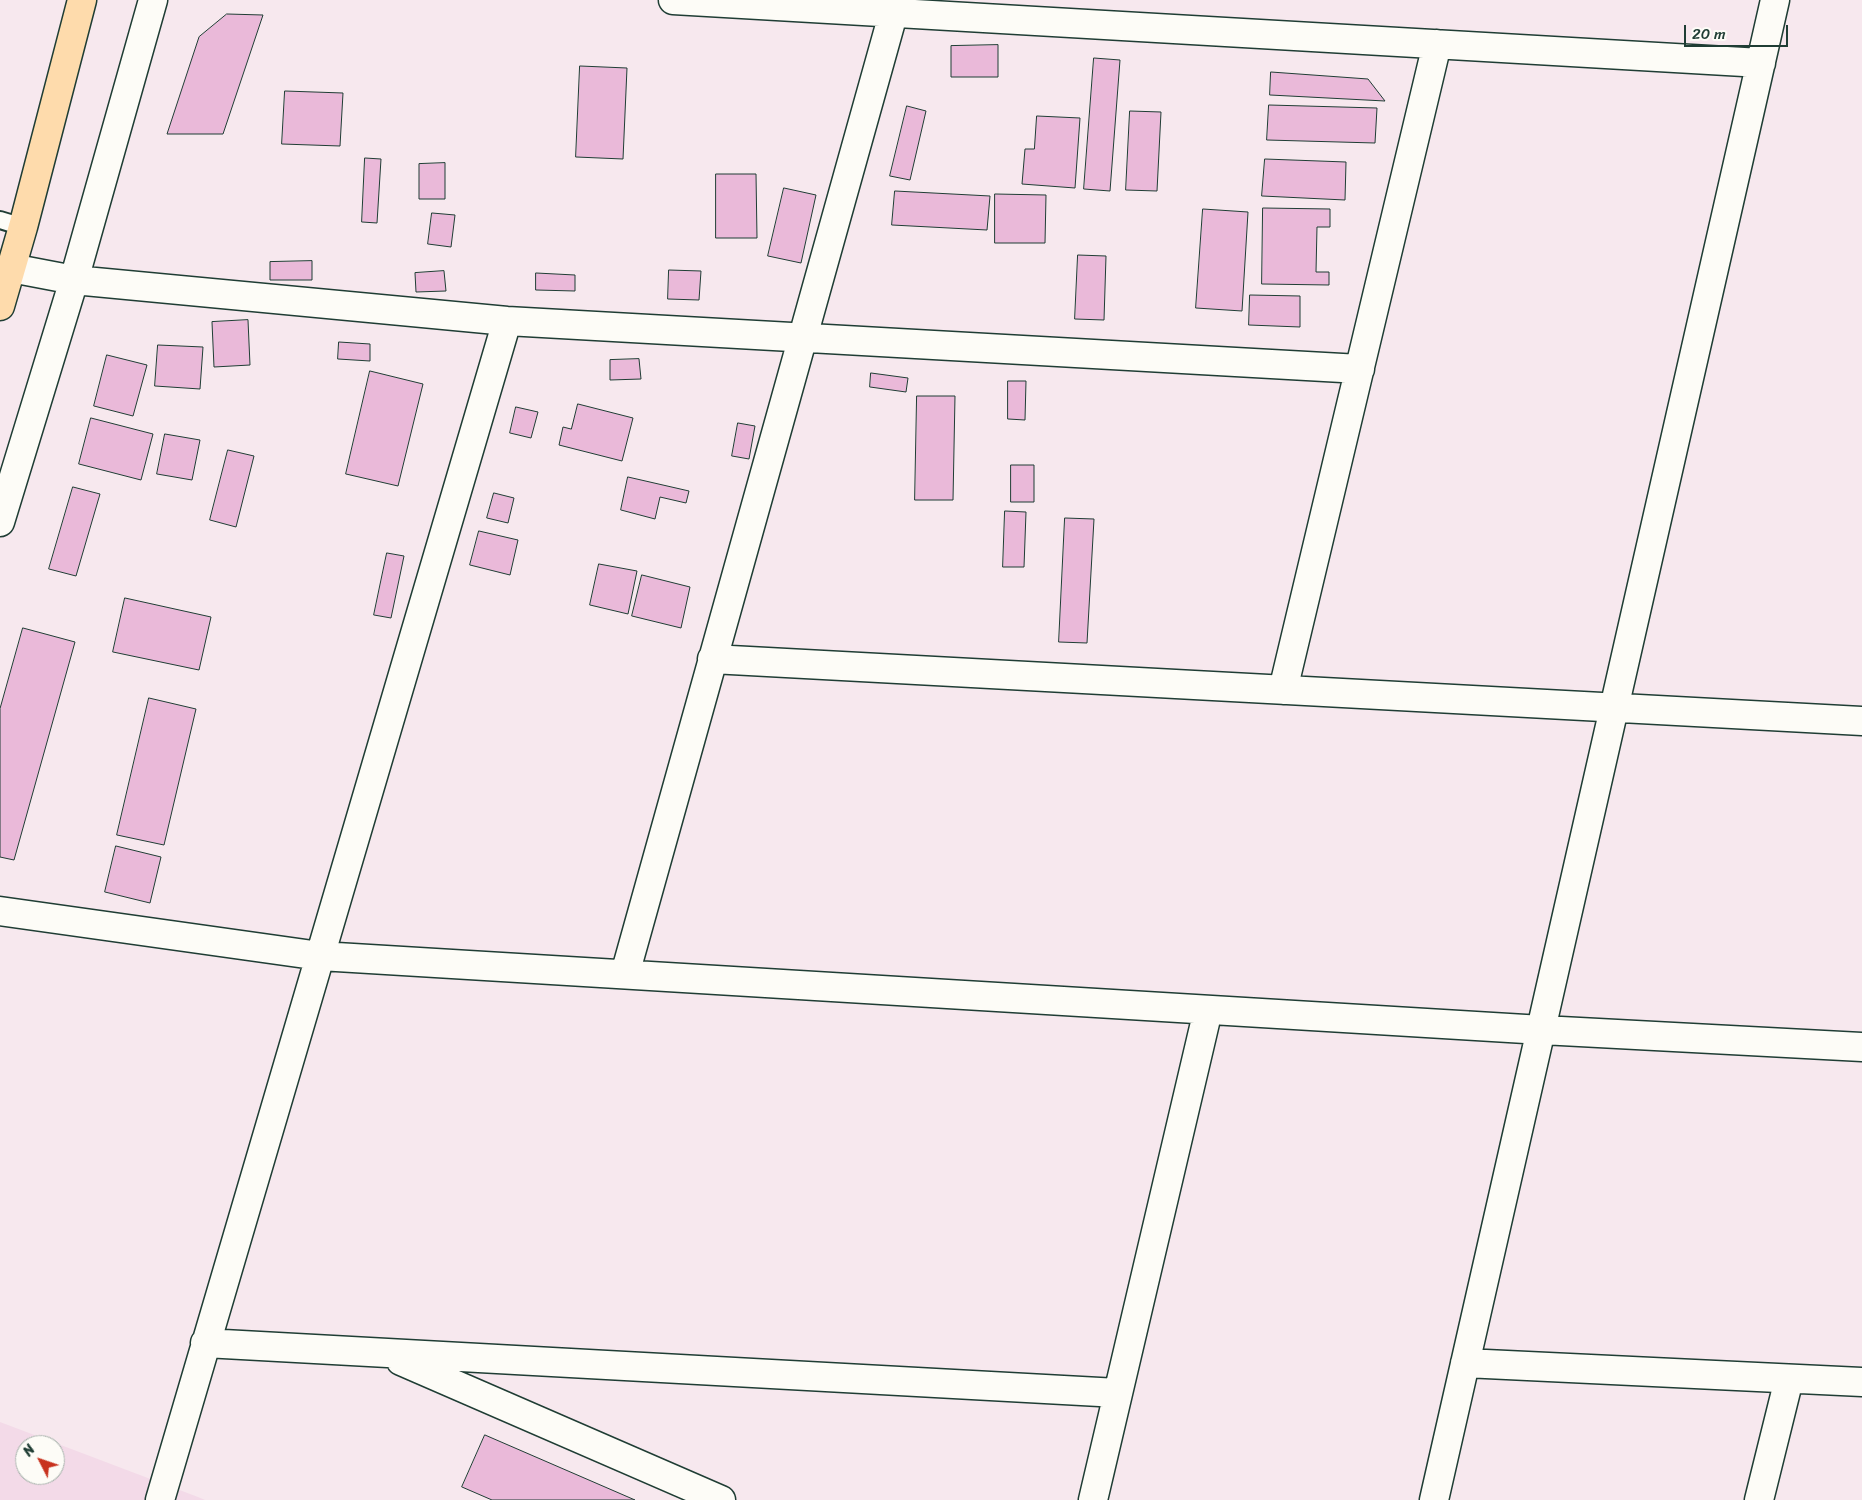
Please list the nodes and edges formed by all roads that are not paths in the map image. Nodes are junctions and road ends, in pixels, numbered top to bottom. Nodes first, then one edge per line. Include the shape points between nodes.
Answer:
1 (82, 0) edge
2 (153, 0) edge
3 (673, 0) edge
4 (1775, 0) edge
5 (895, 6) edge
6 (1437, 44) junction
7 (1761, 62) junction
8 (12, 223) edge
9 (11, 268) junction
10 (74, 280) junction
11 (0, 306) edge
12 (507, 321) junction
13 (802, 337) junction
14 (1360, 369) junction
15 (0, 522) edge
16 (712, 659) junction
17 (1284, 690) junction
18 (1614, 708) junction
19 (1862, 721) edge
20 (0, 911) edge
21 (320, 956) junction
22 (625, 974) junction
23 (1208, 1010) junction
24 (1542, 1030) junction
25 (1862, 1047) edge
26 (205, 1344) junction
27 (384, 1354) junction
28 (1465, 1362) junction
29 (1790, 1378) junction
30 (1862, 1382) edge
31 (1118, 1393) junction
32 (160, 1500) edge
33 (721, 1500) edge
34 (1093, 1500) edge
35 (1434, 1500) edge
36 (1759, 1500) edge

1 - 8 highway
2 - 10 street
3 - 5 street
4 - 7 street
5 - 6 street
5 - 13 street
6 - 7 street
6 - 14 street
7 - 18 street
8 - 9 highway
9 - 10 street
9 - 11 highway
10 - 12 street
10 - 15 street
12 - 13 street
12 - 21 street
13 - 14 street
13 - 16 street
14 - 17 street
16 - 17 street
16 - 22 street
17 - 18 street
18 - 19 street
18 - 24 street
20 - 21 street
21 - 22 street
21 - 26 street
22 - 23 street
23 - 24 street
23 - 31 street
24 - 25 street
24 - 28 street
26 - 27 street
26 - 32 street
27 - 31 street
27 - 33 street
28 - 29 street
28 - 35 street
29 - 30 street
29 - 36 street
31 - 34 street

